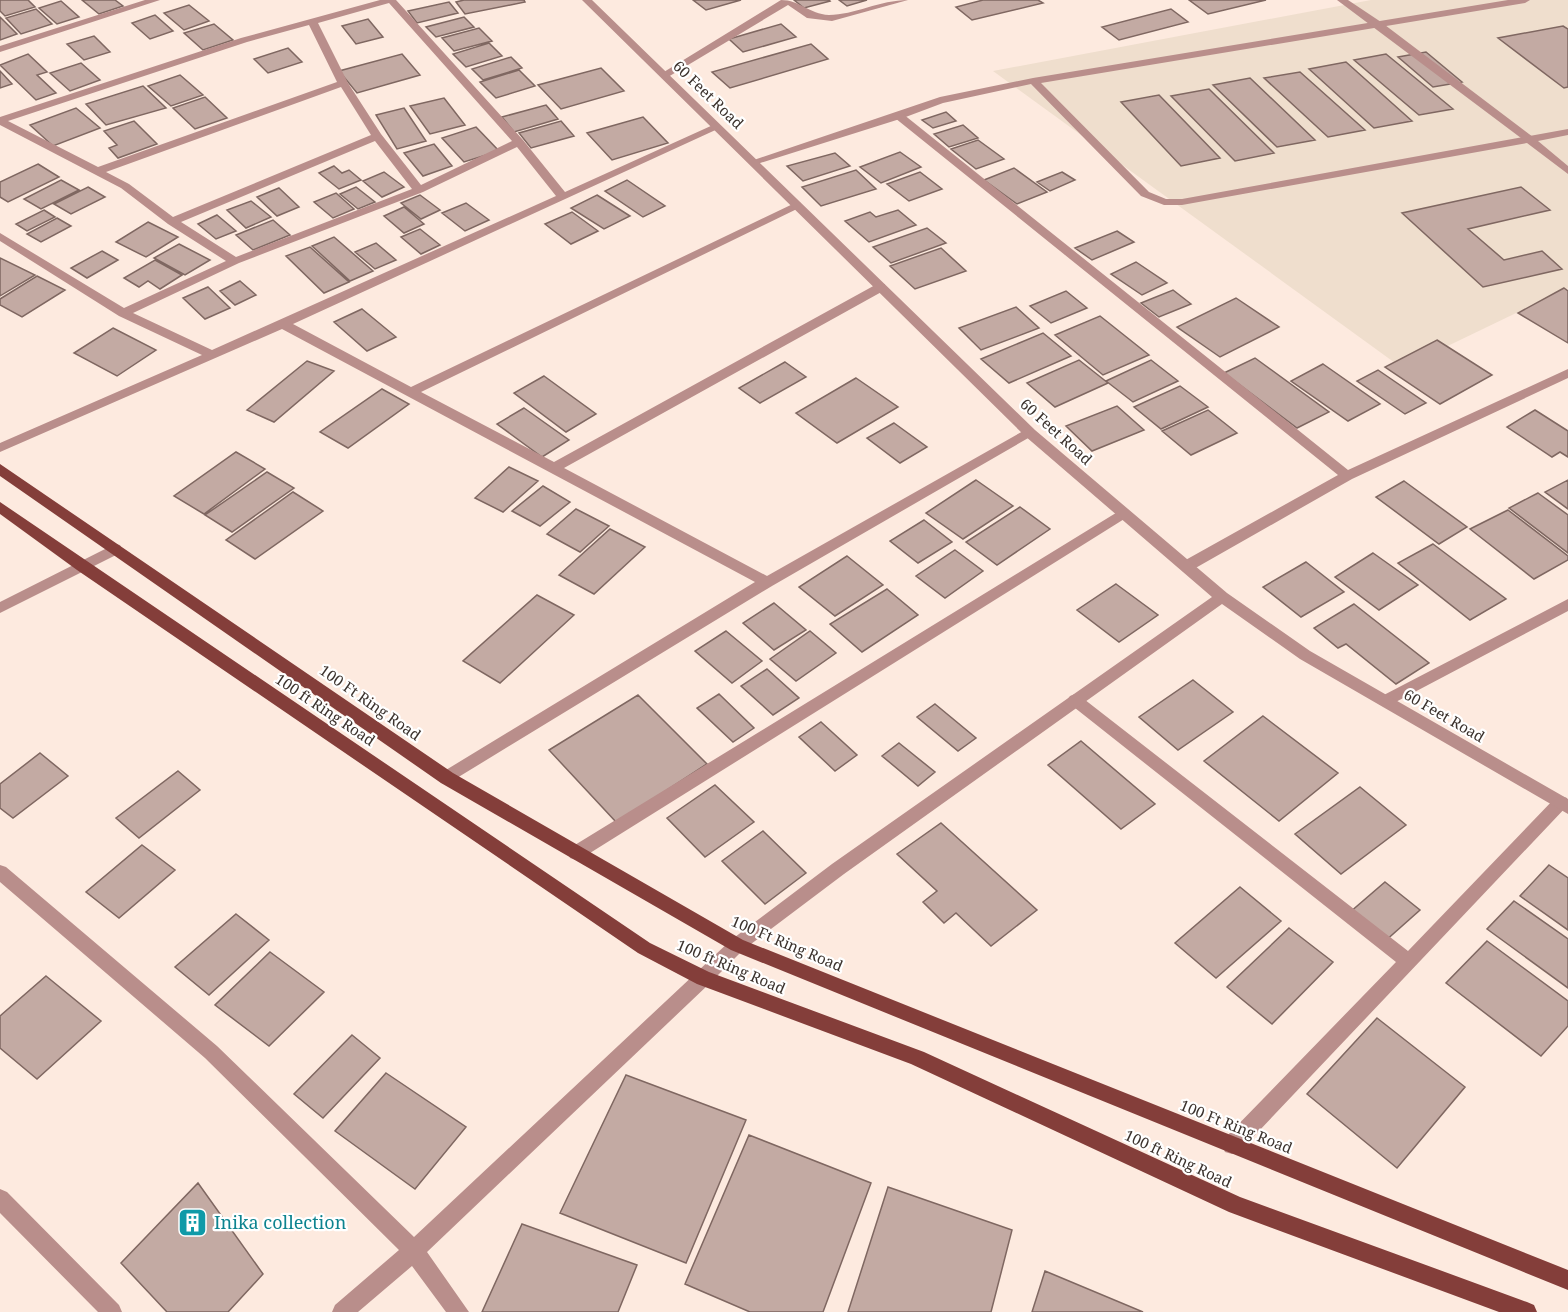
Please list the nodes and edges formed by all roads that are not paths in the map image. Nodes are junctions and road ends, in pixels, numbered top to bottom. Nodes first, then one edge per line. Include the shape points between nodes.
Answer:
1 (153, 0) edge
2 (391, 0) edge
3 (587, 0) edge
4 (787, 0) edge
5 (903, 0) edge
6 (1342, 0) edge
7 (1525, 0) edge
8 (312, 21) junction
9 (1378, 24) junction
10 (0, 49) edge
11 (664, 75) junction
12 (1033, 81) junction
13 (343, 83) junction
14 (898, 116) junction
15 (0, 120) edge
16 (717, 127) junction
17 (1568, 132) edge
18 (377, 136) junction
19 (1529, 139) junction
20 (519, 142) junction
21 (753, 162) junction
22 (1568, 171) edge
23 (95, 172) junction
24 (419, 190) junction
25 (563, 197) junction
26 (797, 205) junction
27 (172, 222) junction
28 (0, 236) edge
29 (235, 261) junction
30 (881, 287) junction
31 (123, 313) junction
32 (283, 324) junction
33 (212, 355) junction
34 (1568, 373) edge
35 (411, 392) junction
36 (1030, 433) junction
37 (0, 448) edge
38 (554, 468) junction
39 (0, 469) edge
40 (1347, 476) junction
41 (0, 507) edge
42 (1124, 513) junction
43 (115, 549) junction
44 (82, 566) junction
45 (1187, 566) junction
46 (767, 582) junction
47 (1222, 597) junction
48 (1568, 604) edge
49 (0, 608) edge
50 (1075, 700) junction
51 (1385, 701) junction
52 (447, 778) junction
53 (1564, 805) edge
54 (576, 853) junction
55 (0, 872) edge
56 (737, 945) junction
57 (1409, 962) junction
58 (703, 978) junction
59 (1232, 1145) junction
60 (0, 1199) edge
61 (414, 1251) junction
62 (1568, 1280) edge
63 (112, 1312) edge
64 (342, 1312) edge
65 (459, 1312) edge
66 (1526, 1312) edge

1 - 10 street
2 - 8 street
2 - 20 street
3 - 11 street, 60 Feet Road
4 - 5 street via 810,16 832,18
4 - 11 street
6 - 9 street
7 - 9 street
8 - 13 street
8 - 15 street
9 - 12 street
9 - 19 street
11 - 16 street, 60 Feet Road
12 - 14 street via 940,100
12 - 19 street via 1145,195 1164,202 1182,202
13 - 18 street
13 - 23 street
14 - 21 street
14 - 40 street
15 - 23 street
16 - 21 street, 60 Feet Road
16 - 25 street
17 - 19 street
18 - 24 street
18 - 27 street
19 - 22 street
20 - 24 street
20 - 25 street
21 - 26 street, 60 Feet Road
23 - 27 street via 125,186
24 - 29 street
25 - 32 street
26 - 30 street, 60 Feet Road
26 - 35 street
27 - 29 street
28 - 31 street
29 - 31 street
30 - 36 street, 60 Feet Road
30 - 38 street
31 - 33 street
32 - 33 street
32 - 35 street
33 - 37 street
34 - 40 street
35 - 38 street
36 - 42 street, 60 Feet Road
36 - 46 street
38 - 46 street
39 - 43 main road, 100 Ft Ring Road
40 - 45 street
41 - 44 main road, 100 ft Ring Road
42 - 45 street, 60 Feet Road
42 - 54 street
43 - 44 street
43 - 52 main road, 100 Ft Ring Road
44 - 49 street
44 - 58 main road, 100 ft Ring Road via 644,948
45 - 47 street, 60 Feet Road
46 - 52 street
47 - 50 street
47 - 51 street, 60 Feet Road via 1305,655
48 - 51 street
50 - 56 street
50 - 57 street
51 - 53 street, 60 Feet Road
52 - 54 main road, 100 Ft Ring Road
53 - 57 street
54 - 56 main road, 100 Ft Ring Road
55 - 61 street via 212,1052
56 - 58 street
56 - 59 main road, 100 Ft Ring Road
57 - 59 street
58 - 61 street
58 - 66 main road, 100 ft Ring Road via 917,1058 1236,1205
59 - 62 main road, 100 Ft Ring Road
60 - 63 street
61 - 64 street
61 - 65 street

